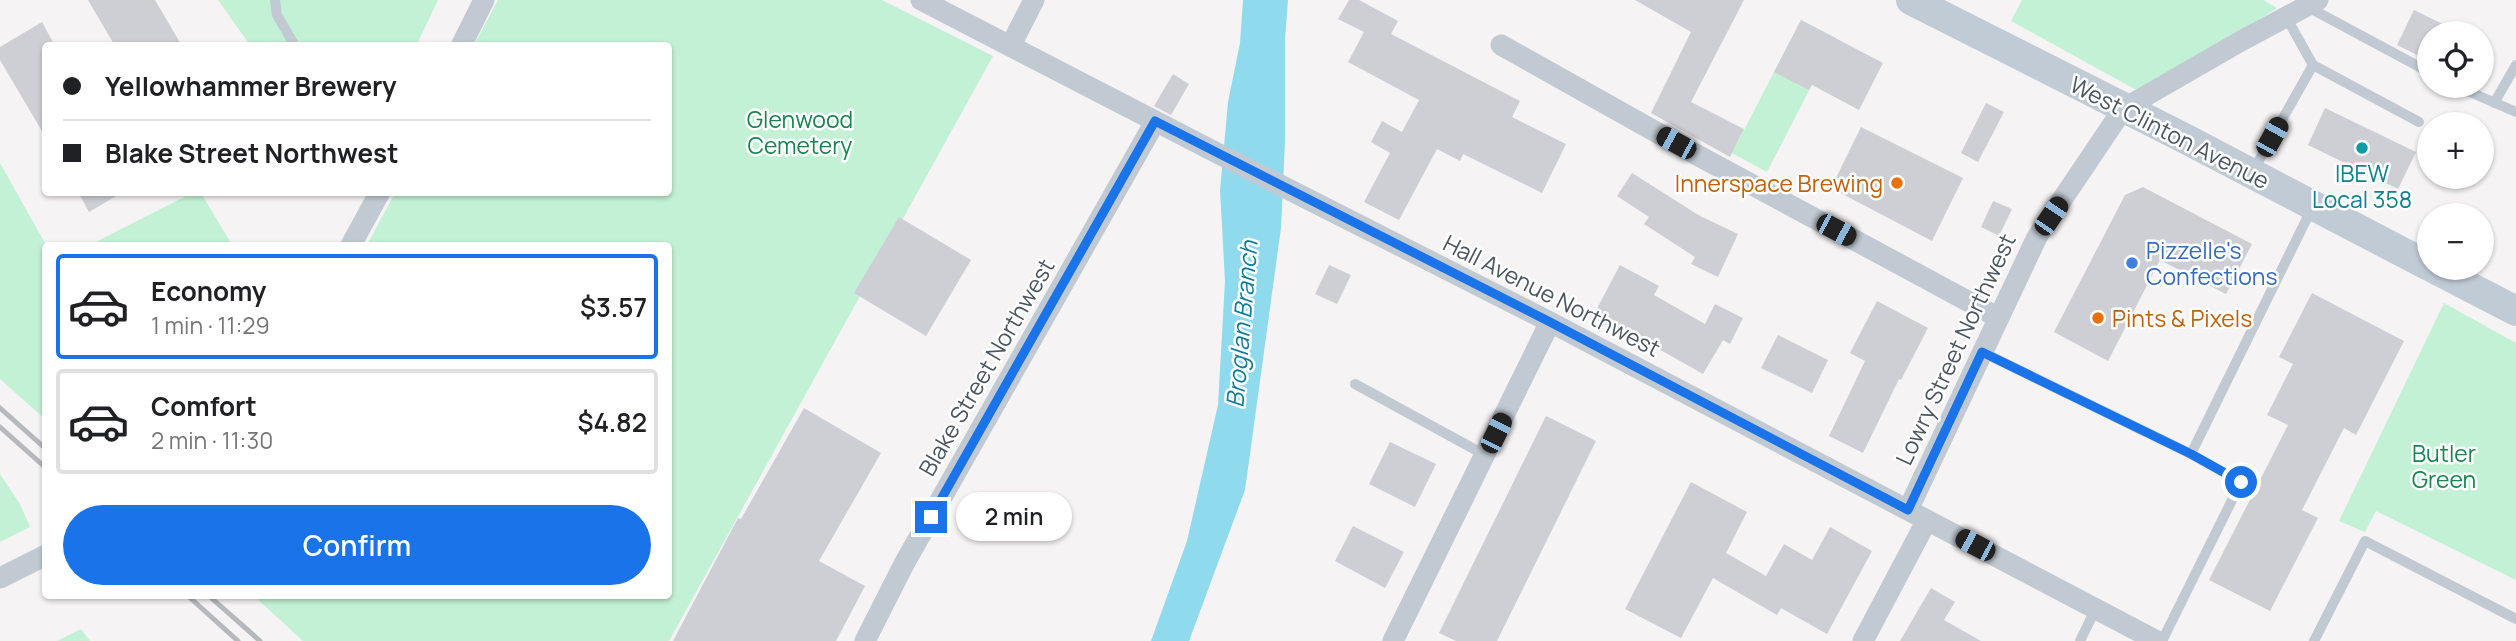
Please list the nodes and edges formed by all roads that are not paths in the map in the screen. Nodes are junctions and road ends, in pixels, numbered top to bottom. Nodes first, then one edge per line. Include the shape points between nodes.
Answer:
1 (275, 0) edge
2 (484, 0) edge
3 (921, 0) edge
4 (1034, 0) edge
5 (2312, 3) edge
6 (1927, 4) edge
7 (2286, 17) junction
8 (293, 42) edge
9 (463, 42) edge
10 (1011, 45) junction
11 (1501, 45) dead end
12 (2313, 65) junction
13 (2417, 65) edge
14 (2516, 65) edge
15 (2483, 98) edge
16 (2494, 103) junction
17 (2123, 109) junction
18 (2516, 112) edge
19 (1155, 121) junction
20 (2417, 121) edge
21 (2252, 173) junction
22 (378, 196) edge
23 (2314, 205) junction
24 (353, 242) edge
25 (2417, 260) edge
26 (2456, 280) edge
27 (2516, 311) edge
28 (1999, 318) junction
29 (1550, 322) junction
30 (1982, 352) junction
31 (1355, 384) dead end
32 (2191, 454) junction
33 (1485, 455) junction
34 (1908, 510) junction
35 (1927, 520) junction
36 (42, 557) edge
37 (0, 578) edge
38 (2096, 608) junction
39 (2516, 619) edge
40 (865, 641) edge
41 (1393, 641) edge
42 (1863, 641) edge
43 (2080, 641) edge
44 (2160, 641) edge
45 (2314, 641) edge

1 - 8 lane via 277,15
2 - 9 street
3 - 10 street, Hall Avenue Northwest
4 - 10 street
5 - 7 street
5 - 13 lane
6 - 17 street, West Clinton Avenue
7 - 12 lane
7 - 17 street
10 - 19 street, Hall Avenue Northwest
11 - 28 street
12 - 20 lane
12 - 21 lane
14 - 16 lane
15 - 16 lane
16 - 18 lane
17 - 21 street, West Clinton Avenue
17 - 28 street, Lowry Street Northwest via 2037,237
19 - 29 street, Hall Avenue Northwest
19 - 40 street, Blake Street Northwest
21 - 23 street, West Clinton Avenue
22 - 24 street
23 - 25 street, West Clinton Avenue
23 - 32 lane
26 - 27 street, West Clinton Avenue
28 - 30 street, Lowry Street Northwest
29 - 33 street
29 - 34 street, Hall Avenue Northwest
30 - 32 lane
30 - 34 street, Lowry Street Northwest
31 - 33 lane
32 - 44 lane via 2241,482
33 - 41 street
34 - 35 street, Hall Avenue Northwest
35 - 38 street, Hall Avenue Northwest
35 - 42 street
36 - 37 street
38 - 43 lane
38 - 44 street, Hall Avenue Northwest
39 - 45 lane via 2365,541

